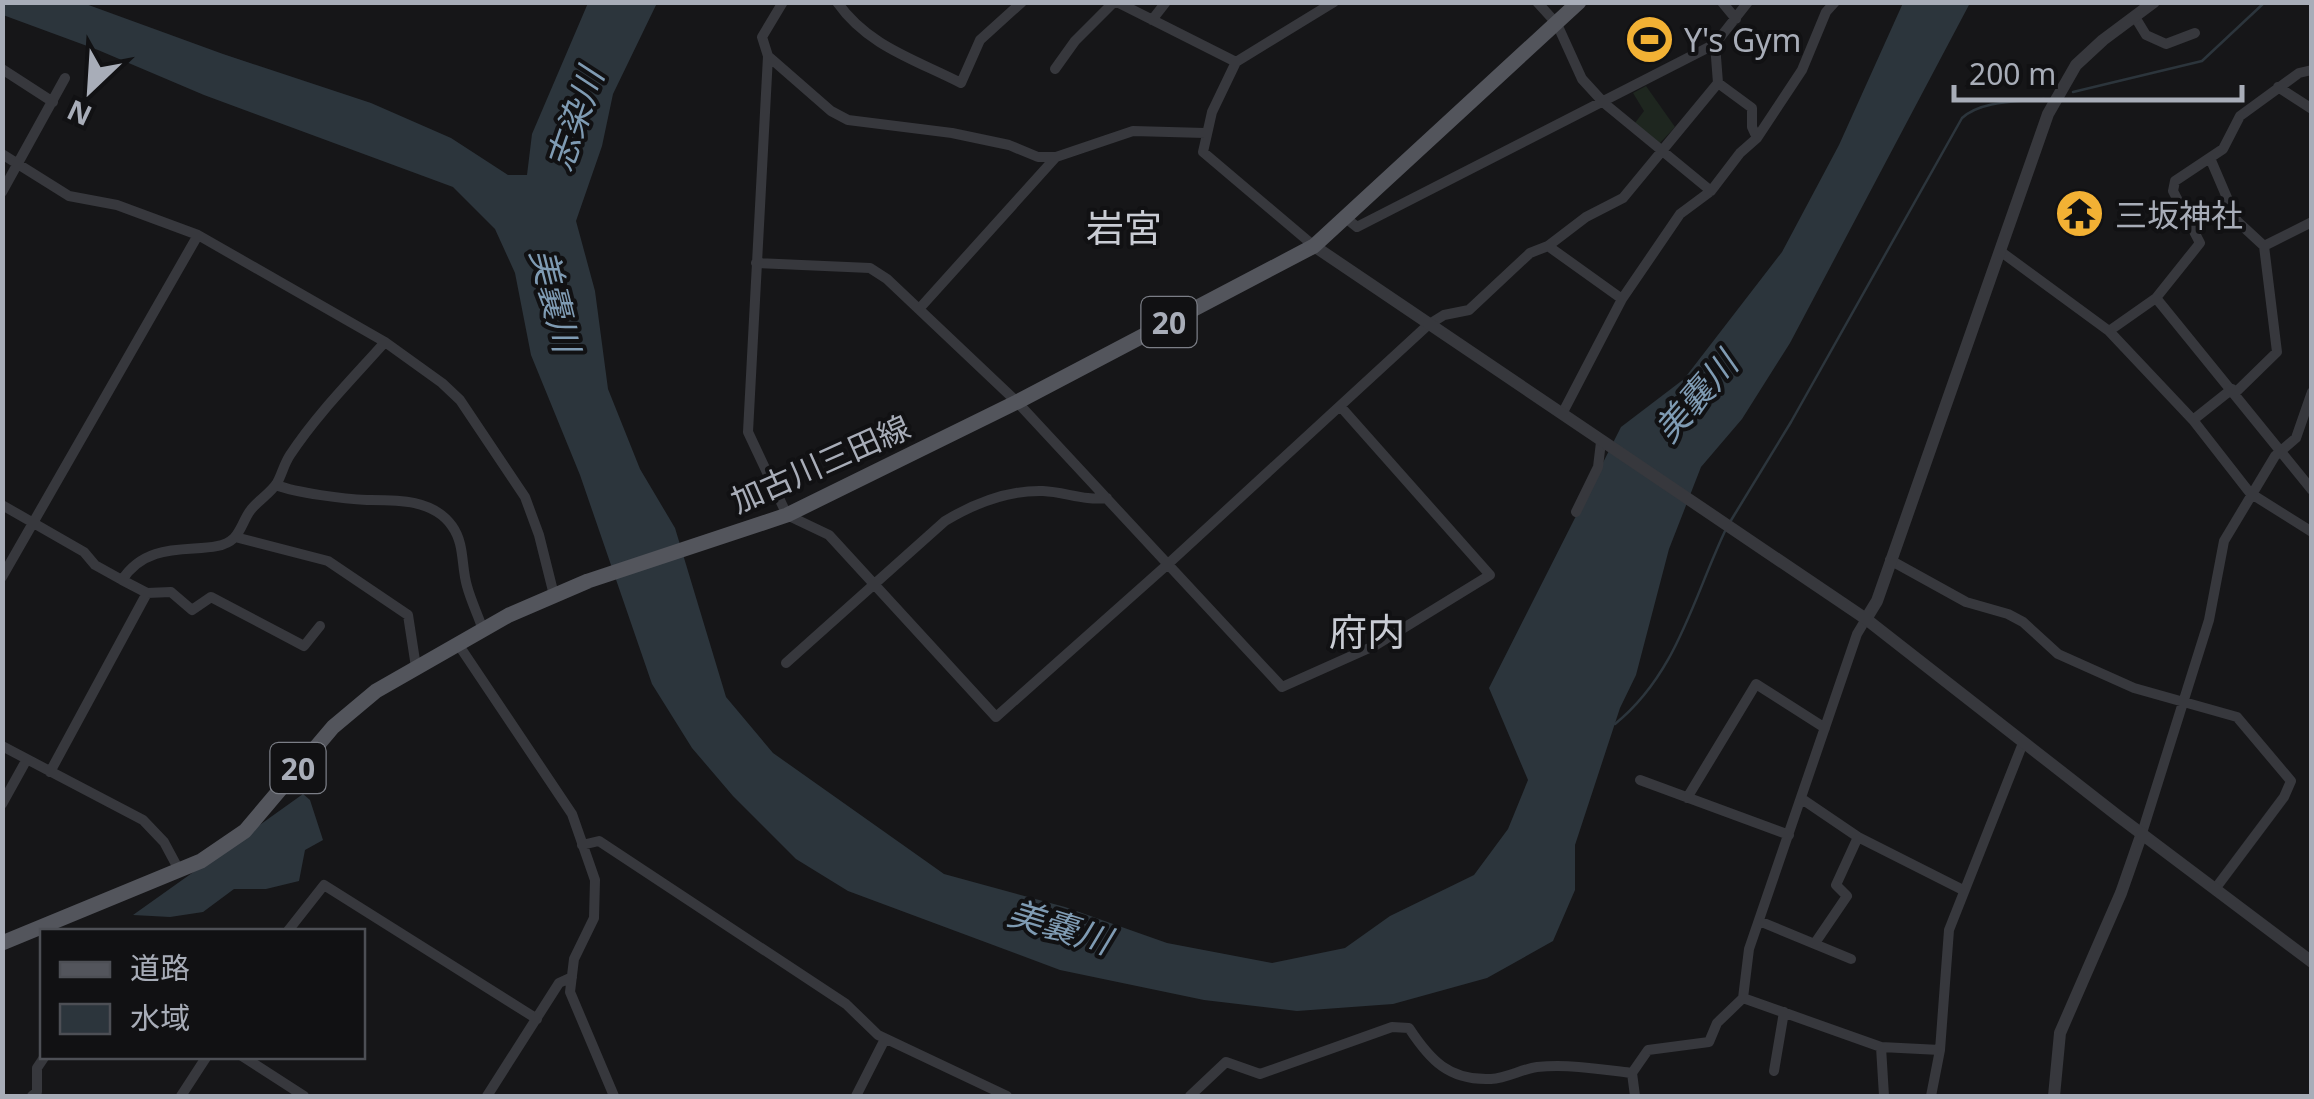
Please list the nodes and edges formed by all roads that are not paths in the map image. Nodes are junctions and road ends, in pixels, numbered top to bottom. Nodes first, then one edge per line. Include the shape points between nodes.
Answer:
1 (782, 2) edge
2 (838, 2) edge
3 (1022, 2) edge
4 (1115, 2) edge
5 (1166, 2) edge
6 (1334, 2) edge
7 (1537, 2) edge
8 (1579, 2) edge
9 (1722, 2) edge
10 (1748, 2) edge
11 (1835, 2) edge
12 (2154, 2) edge
13 (2135, 17) junction
14 (1736, 19) junction
15 (1152, 20) junction
16 (1556, 24) junction
17 (2195, 33) dead end
18 (1715, 44) junction
19 (768, 56) junction
20 (1236, 62) junction
21 (2, 69) edge
22 (1054, 69) dead end
23 (2312, 70) edge
24 (66, 78) dead end
25 (1718, 84) junction
26 (2278, 87) junction
27 (53, 102) junction
28 (1604, 103) junction
29 (2312, 108) edge
30 (1205, 133) junction
31 (1758, 138) junction
32 (1662, 150) junction
33 (2, 154) edge
34 (1056, 157) junction
35 (2210, 158) junction
36 (18, 164) junction
37 (1710, 191) junction
38 (2, 192) edge
39 (1347, 219) junction
40 (2312, 222) edge
41 (198, 236) junction
42 (1314, 246) junction
43 (1548, 246) junction
44 (2264, 246) junction
45 (2000, 251) junction
46 (756, 262) junction
47 (2156, 298) junction
48 (1622, 299) junction
49 (919, 309) junction
50 (1428, 325) junction
51 (2109, 331) junction
52 (386, 342) junction
53 (2233, 391) junction
54 (2312, 392) edge
55 (1017, 402) junction
56 (1340, 406) junction
57 (1562, 414) junction
58 (2194, 420) junction
59 (1601, 442) junction
60 (2280, 452) junction
61 (276, 485) junction
62 (2312, 490) edge
63 (2250, 493) junction
64 (1107, 498) junction
65 (2, 505) edge
66 (1576, 512) dead end
67 (786, 515) junction
68 (33, 523) junction
69 (2312, 532) edge
70 (235, 537) junction
71 (1890, 560) junction
72 (1168, 564) junction
73 (2, 578) edge
74 (122, 580) junction
75 (873, 584) junction
76 (148, 593) junction
77 (554, 594) junction
78 (1866, 620) junction
79 (320, 626) dead end
80 (484, 630) junction
81 (458, 644) junction
82 (786, 663) dead end
83 (416, 667) junction
84 (2185, 703) junction
85 (1825, 728) junction
86 (2023, 743) junction
87 (2, 746) edge
88 (26, 760) junction
89 (50, 772) junction
90 (1640, 780) dead end
91 (1687, 798) junction
92 (1802, 799) junction
93 (2, 804) edge
94 (2142, 833) junction
95 (1788, 835) junction
96 (1858, 837) junction
97 (582, 845) junction
98 (180, 870) junction
99 (2216, 889) junction
100 (1963, 890) junction
101 (1759, 921) junction
102 (49, 929) edge
103 (289, 929) edge
104 (40, 932) edge
105 (2, 943) edge
106 (1815, 943) junction
107 (1851, 959) dead end
108 (2312, 962) edge
109 (572, 977) junction
110 (1743, 998) junction
111 (1784, 1012) junction
112 (537, 1019) junction
113 (884, 1039) junction
114 (1881, 1047) junction
115 (1940, 1050) junction
116 (43, 1059) edge
117 (205, 1059) edge
118 (247, 1059) edge
119 (1774, 1071) dead end
120 (1632, 1072) junction
121 (37, 1095) edge
122 (181, 1096) edge
123 (304, 1096) edge
124 (487, 1096) edge
125 (614, 1096) edge
126 (856, 1096) edge
127 (1007, 1096) edge
128 (1190, 1096) edge
129 (1634, 1096) edge
130 (1884, 1096) edge
131 (1932, 1096) edge
132 (2054, 1096) edge

1 - 19 street via 762,37
2 - 3 street via 869,37 961,83 980,40
4 - 15 street
4 - 22 street
5 - 15 street
6 - 20 street
7 - 16 street
8 - 16 main road, 加古川三田線 / 20
9 - 14 street
10 - 14 street
11 - 31 street
12 - 13 street
13 - 17 street via 2146,35 2166,44
13 - 45 street via 2076,65 2048,114
14 - 18 street
15 - 20 street
16 - 28 street via 1582,79
16 - 39 main road, 加古川三田線 / 20
18 - 25 street
18 - 28 street
19 - 34 street via 848,120 952,133
19 - 46 street
20 - 30 street
21 - 27 street
23 - 26 street
24 - 27 street
25 - 31 street via 1752,108
25 - 32 street
26 - 29 street
26 - 35 street via 2240,116 2223,150
27 - 36 street
28 - 32 street
28 - 39 street via 1357,227
30 - 34 street via 1133,130
30 - 42 street via 1203,152
31 - 37 street
32 - 37 street
32 - 43 street via 1623,198
33 - 36 street
34 - 49 street
35 - 44 street via 2237,221
35 - 47 street via 2175,181 2172,191 2200,242
36 - 38 street
36 - 41 street via 69,196 117,205
37 - 48 street via 1680,214
39 - 42 main road, 加古川三田線 / 20
40 - 44 street
41 - 52 street
41 - 68 street
42 - 50 street
42 - 55 main road, 加古川三田線 / 20
43 - 48 street
43 - 50 street via 1530,253 1469,310
44 - 53 street via 2277,352
45 - 51 street
45 - 71 street
46 - 49 street via 870,268
46 - 67 street via 748,432
47 - 51 street
47 - 53 street
48 - 57 street
49 - 55 street
50 - 56 street
50 - 57 street
51 - 58 street
52 - 61 street via 306,433
52 - 77 street via 460,400 525,497
53 - 58 street
53 - 60 street
54 - 60 street via 2296,438
55 - 64 street
55 - 67 main road, 加古川三田線 / 20
56 - 72 street
56 - 72 street via 1490,575 1376,645 1282,687
57 - 59 street
58 - 63 street
59 - 66 street via 1598,467
59 - 78 street
60 - 62 street
60 - 63 street
61 - 70 street
61 - 80 street via 408,500 444,517 462,550
63 - 69 street
63 - 84 street via 2224,541
64 - 72 street
64 - 75 street via 1005,494 945,520
65 - 68 street
67 - 75 street via 829,535
67 - 77 main road, 加古川三田線 / 20
68 - 73 street
68 - 74 street
70 - 74 street via 170,549
70 - 83 street via 328,561 387,599 408,615
71 - 78 street
71 - 84 street via 1955,596 2024,622 2058,654
72 - 75 street via 996,716
74 - 76 street
75 - 82 street
76 - 79 street via 171,592 192,610 211,597 223,601 304,646
76 - 89 street
77 - 80 main road, 加古川三田線 / 20
78 - 85 street
78 - 86 street
80 - 81 main road, 加古川三田線 / 20
81 - 83 main road, 加古川三田線 / 20
81 - 97 street via 572,814
83 - 98 main road, 加古川三田線 / 20 via 333,726 245,831
84 - 94 street
84 - 99 street via 2238,718 2291,781
85 - 91 street via 1756,684
85 - 92 street
86 - 94 street
86 - 100 street
87 - 88 street
88 - 89 street
88 - 93 street
89 - 98 street via 143,820
90 - 91 street
91 - 95 street
92 - 95 street
92 - 96 street
94 - 99 street
94 - 132 street via 2060,1033
95 - 101 street
96 - 100 street
96 - 106 street via 1836,885 1846,896
97 - 109 street via 597,894
97 - 113 street via 599,841 846,1004
98 - 102 main road, 加古川三田線 / 20
99 - 108 street
100 - 115 street via 1950,930
101 - 106 street
101 - 110 street
103 - 112 street via 324,885
104 - 105 main road, 加古川三田線 / 20
106 - 107 street
109 - 112 street via 559,984
109 - 125 street via 570,992
110 - 111 street
110 - 120 street via 1717,1023 1709,1042 1648,1050
111 - 114 street
111 - 119 street
112 - 124 street
113 - 126 street
113 - 127 street
114 - 115 street
114 - 130 street
115 - 131 street
116 - 121 street
117 - 122 street
118 - 123 street
120 - 128 street via 1534,1068 1491,1079 1451,1072 1430,1060 1409,1028 1392,1027 1260,1074 1226,1062
120 - 129 street

